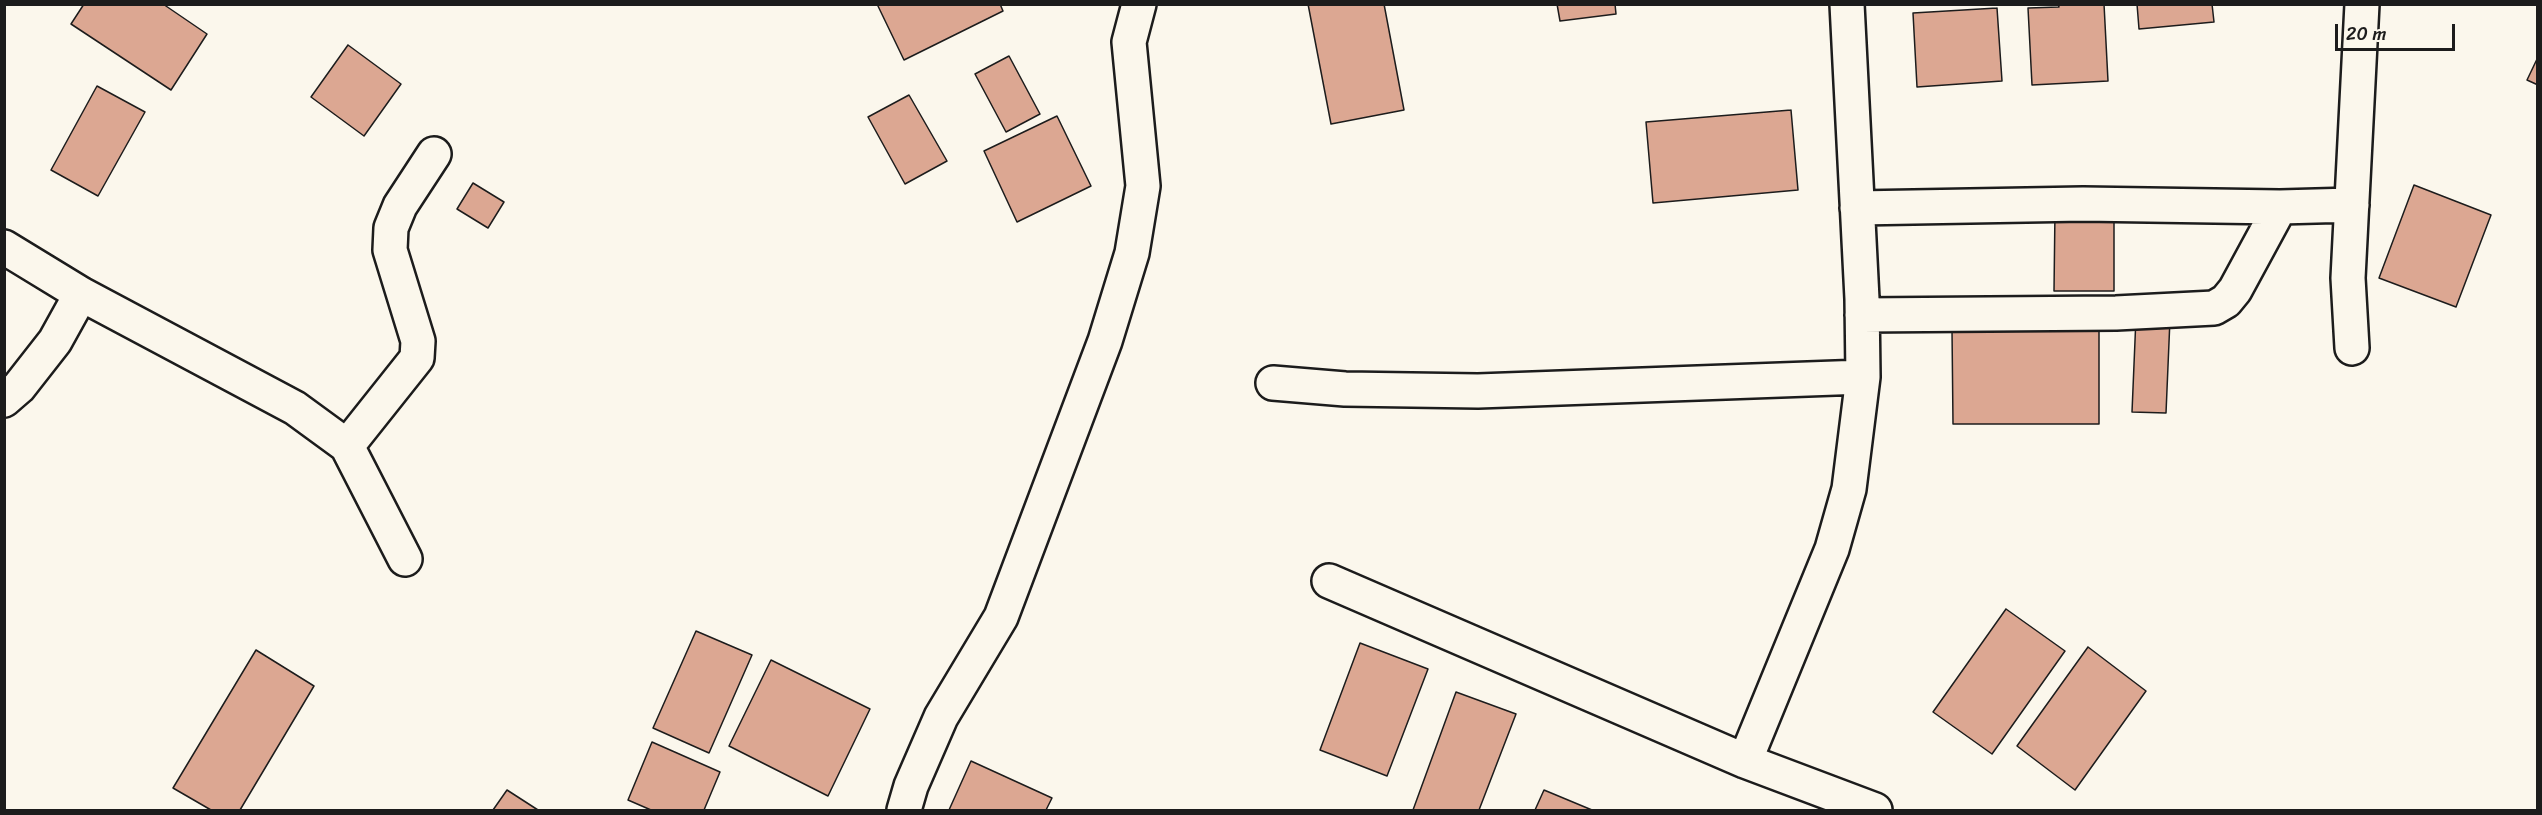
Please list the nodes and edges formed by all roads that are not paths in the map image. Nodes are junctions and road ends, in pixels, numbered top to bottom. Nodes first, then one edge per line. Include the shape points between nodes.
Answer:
1 (1139, 4) edge
2 (1847, 4) edge
3 (2362, 4) edge
4 (434, 154) dead end
5 (2352, 205) junction
6 (2280, 207) junction
7 (1857, 208) junction
8 (4, 247) edge
9 (81, 294) junction
10 (1862, 315) junction
11 (2352, 348) dead end
12 (1863, 377) junction
13 (1273, 382) dead end
14 (4, 400) edge
15 (347, 446) junction
16 (405, 559) dead end
17 (1329, 581) dead end
18 (1745, 761) junction
19 (904, 810) edge
20 (1875, 810) edge

1 - 19 street via 1129,42 1143,186 1132,253 1105,341 1001,617 941,717
2 - 7 street
3 - 5 street
4 - 15 street via 400,206 391,228 390,249 418,341 417,358
5 - 6 street
5 - 11 street via 2348,278
6 - 7 street via 2083,204
6 - 10 street via 2235,290 2214,308 2116,313
7 - 10 street
8 - 9 street
9 - 14 street via 55,341
9 - 15 street via 295,408
10 - 12 street
12 - 13 street via 1478,390 1345,388
12 - 18 street via 1849,489 1832,549
15 - 16 street
17 - 18 street
18 - 20 street

